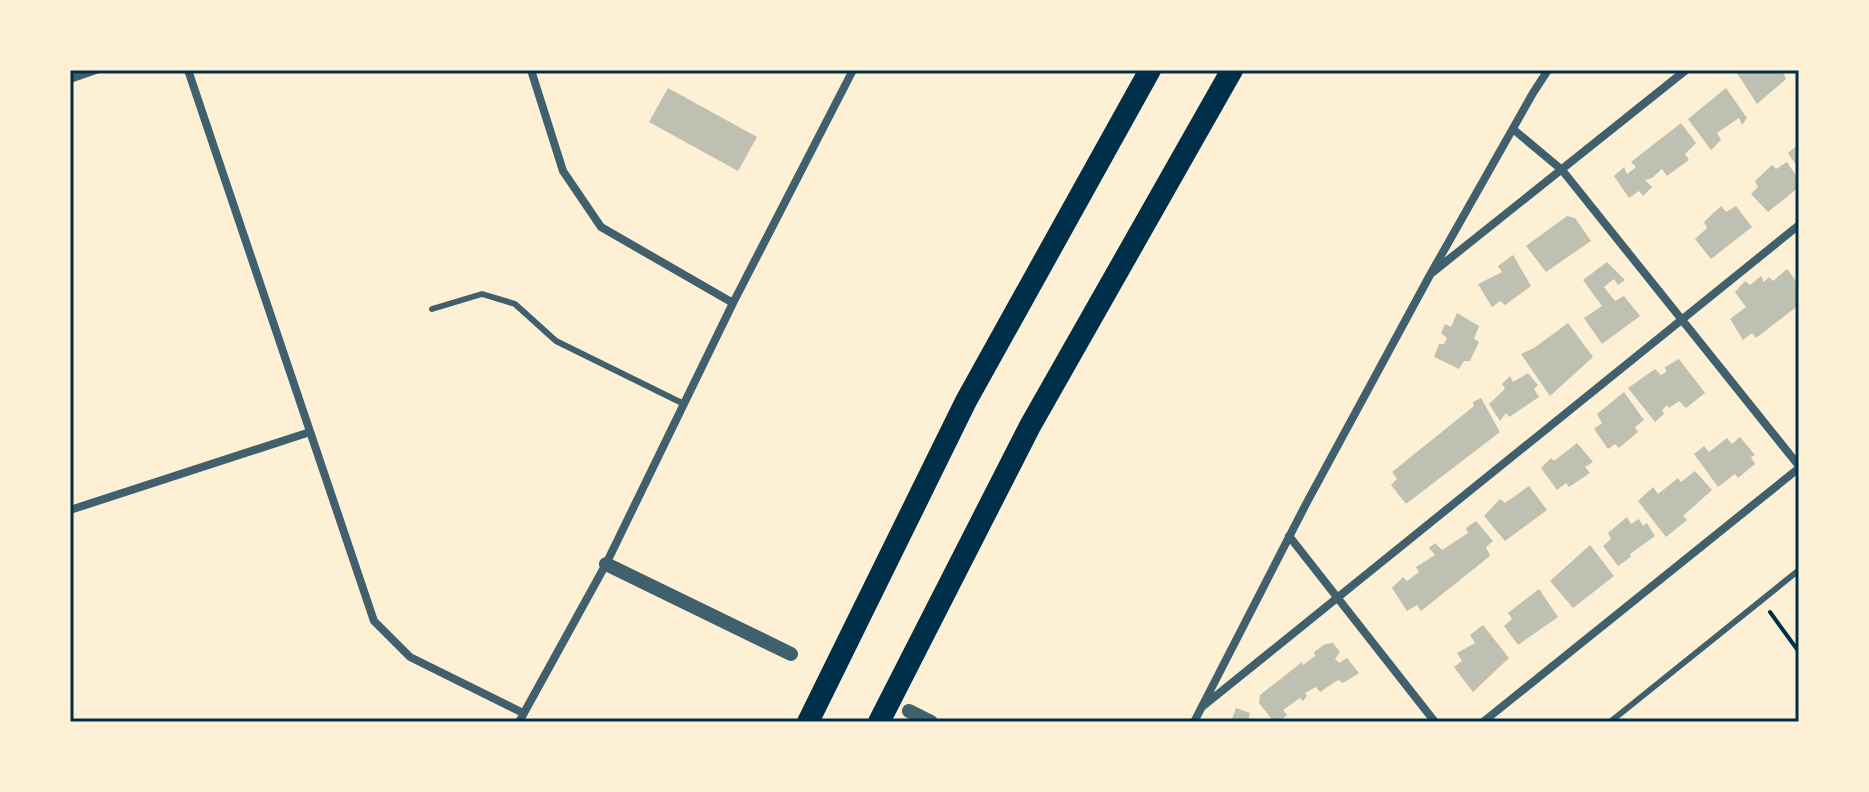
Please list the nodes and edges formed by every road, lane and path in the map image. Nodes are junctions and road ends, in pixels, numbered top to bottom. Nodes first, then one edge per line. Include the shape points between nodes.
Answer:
1 (96, 70) edge
2 (188, 70) edge
3 (531, 70) edge
4 (853, 70) edge
5 (1150, 70) edge
6 (1232, 70) edge
7 (1548, 70) edge
8 (1686, 70) edge
9 (70, 79) edge
10 (1513, 129) junction
11 (1562, 170) junction
12 (1799, 225) edge
13 (1430, 275) junction
14 (733, 303) junction
15 (432, 309) dead end
16 (1681, 319) junction
17 (684, 404) junction
18 (310, 432) junction
19 (1799, 467) edge
20 (70, 510) edge
21 (1289, 536) junction
22 (606, 564) junction
23 (1799, 570) edge
24 (1338, 599) junction
25 (1762, 600) junction
26 (1799, 652) edge
27 (791, 654) dead end
28 (1202, 707) junction
29 (909, 711) dead end
30 (521, 718) edge
31 (808, 722) edge
32 (879, 722) edge
33 (931, 722) edge
34 (1194, 722) edge
35 (1435, 722) edge
36 (1483, 722) edge
37 (1610, 722) edge

1 - 9 street
2 - 18 street
3 - 14 street via 563,171 601,227
4 - 14 street
5 - 31 highway via 966,401
6 - 32 highway via 1030,426
7 - 10 street
8 - 11 street
10 - 11 street
10 - 13 street
11 - 13 street
11 - 16 street
12 - 16 street
13 - 21 street
14 - 17 street
15 - 17 lane via 482,294 515,304 556,341
16 - 19 street
16 - 24 street
17 - 22 street
18 - 20 street
18 - 30 street via 374,621 410,657
19 - 36 street
21 - 24 street
21 - 28 street
22 - 27 street
22 - 30 street
23 - 25 lane
24 - 28 street
24 - 35 street
25 - 26 path
25 - 37 lane
28 - 34 street
29 - 33 street

